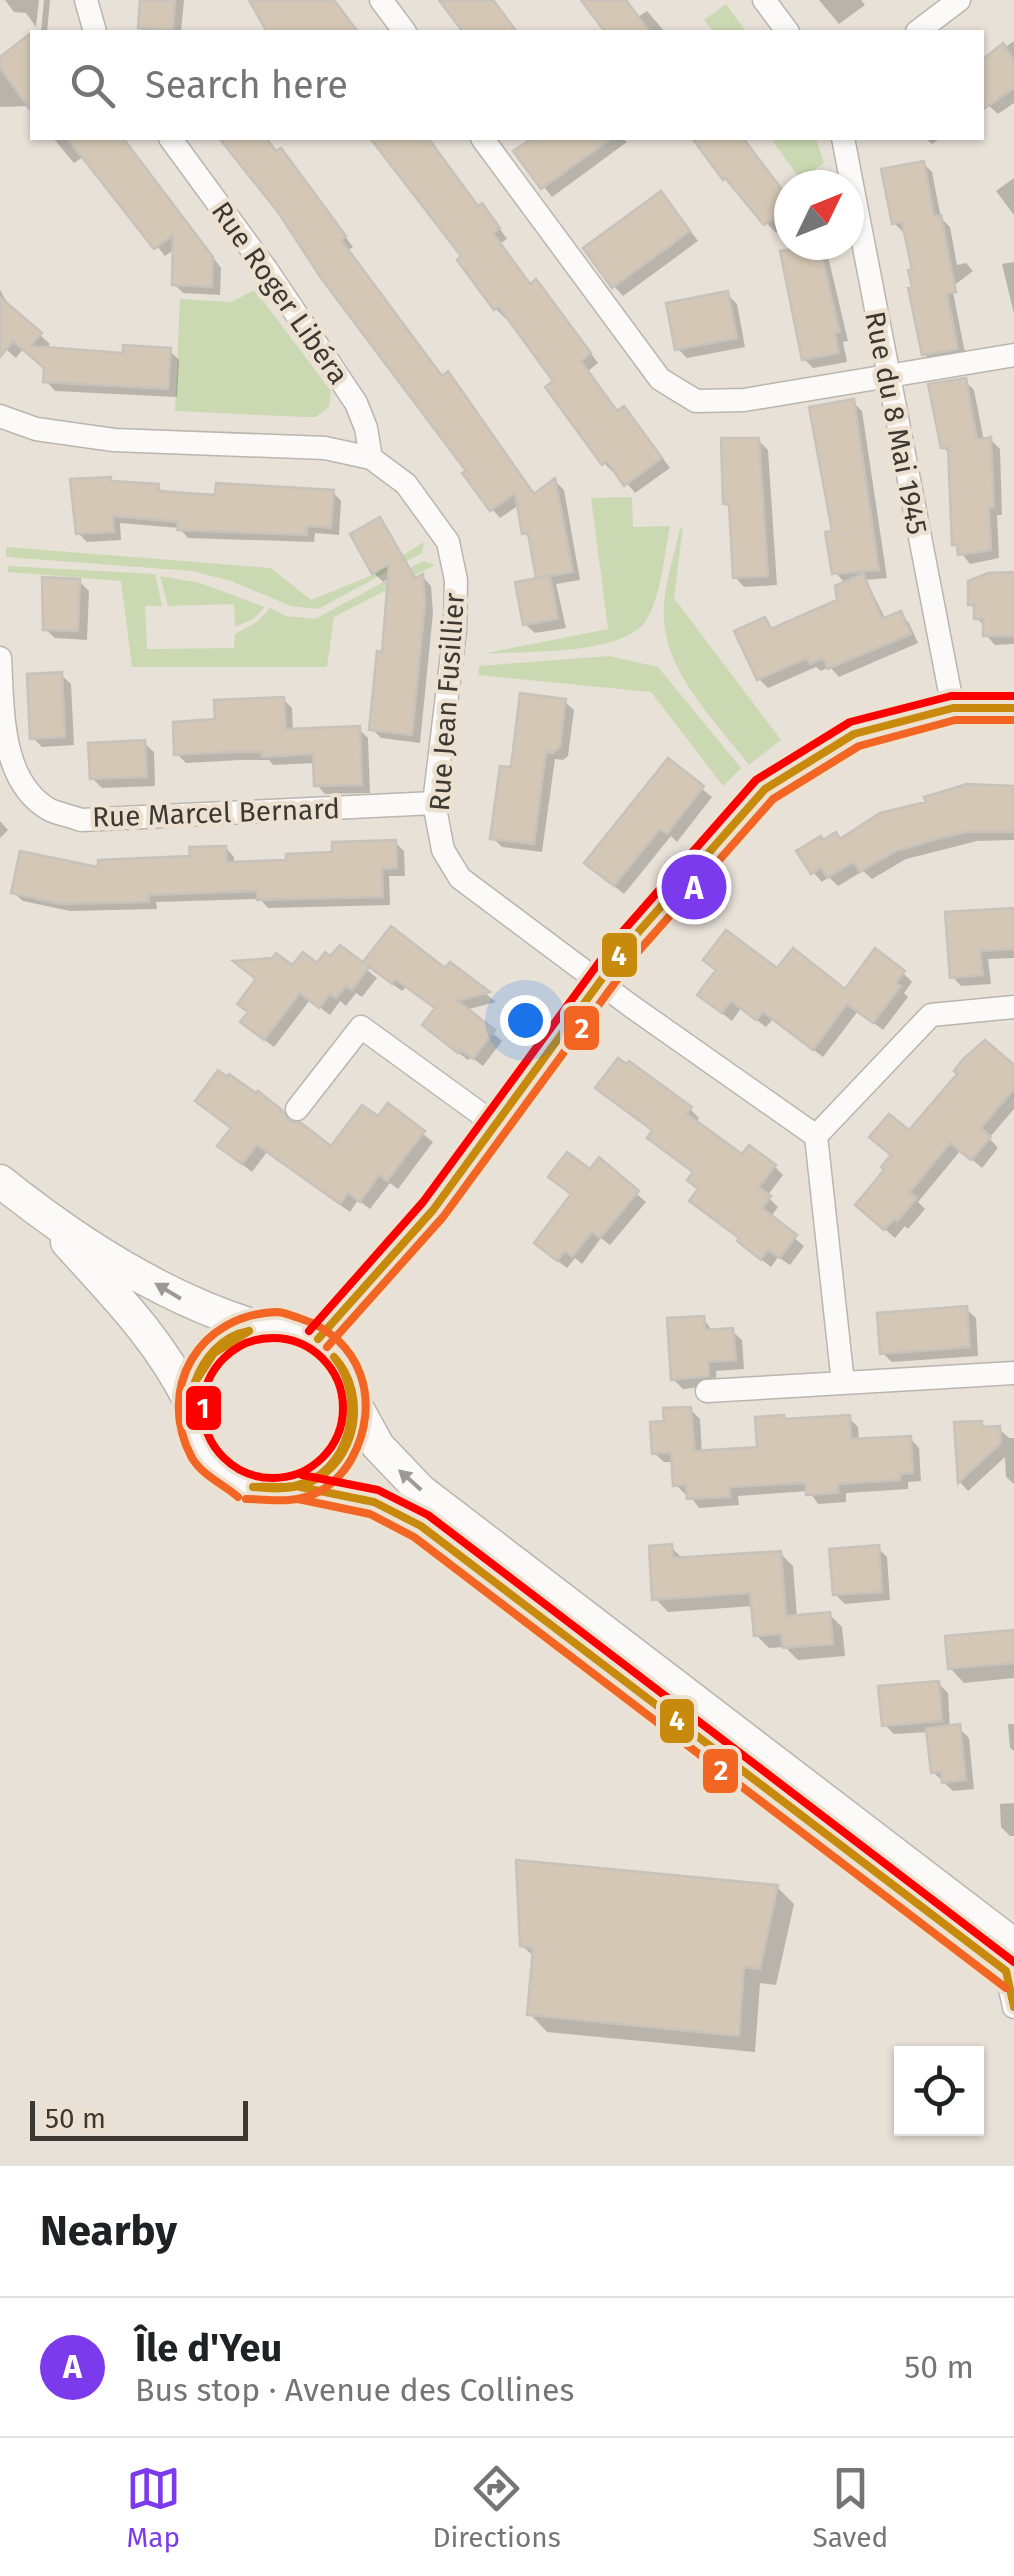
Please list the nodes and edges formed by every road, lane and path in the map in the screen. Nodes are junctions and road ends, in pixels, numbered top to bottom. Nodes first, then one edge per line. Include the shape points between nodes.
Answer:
1 (86, 0) edge
2 (381, 0) edge
3 (764, 0) edge
4 (959, 0) edge
5 (94, 30) edge
6 (404, 30) edge
7 (786, 30) edge
8 (920, 30) edge
9 (171, 140) edge
10 (483, 140) edge
11 (843, 140) edge
12 (1014, 354) edge
13 (886, 375) junction
14 (0, 416) edge
15 (370, 458) junction
16 (0, 658) edge
17 (952, 708) junction
18 (1014, 708) edge
19 (434, 804) junction
20 (598, 982) junction
21 (1014, 1008) edge
22 (297, 1109) dead end
23 (496, 1125) junction
24 (816, 1136) junction
25 (0, 1182) edge
26 (44, 1216) junction
27 (258, 1327) junction
28 (318, 1339) junction
29 (1014, 1372) edge
30 (843, 1383) junction
31 (707, 1391) dead end
32 (190, 1402) junction
33 (356, 1404) junction
34 (300, 1486) junction
35 (1011, 1965) edge
36 (1014, 2008) edge

1 - 5 street
2 - 6 street
3 - 7 street
4 - 8 street
9 - 15 street, Rue Roger Libéra via 356,403
10 - 13 street via 660,379 696,401 744,400
11 - 13 street, Rue du 8 Mai 1945
12 - 13 street
13 - 17 street, Rue du 8 Mai 1945
14 - 15 street, Rue Jean Fusillier via 36,429 114,440 325,448
15 - 19 street, Rue Jean Fusillier via 406,484 452,556 455,630
16 - 19 street, Rue Marcel Bernard via 5,754 24,789 48,809 81,820
17 - 18 street
17 - 20 street via 854,734 765,789
19 - 20 street, Rue Jean Fusillier via 443,850 460,878
20 - 23 street
20 - 24 street, Rue Jean Fusillier
21 - 24 street via 931,1015
22 - 23 street via 360,1027
23 - 28 street via 433,1210
24 - 30 street
25 - 26 main road
27 -> 26 main road via 184,1301
26 - 32 main road via 154,1339
27 - 28 main road via 300,1330
27 - 32 main road via 211,1352
28 - 33 main road via 338,1357
29 - 30 street
30 - 31 street
32 - 34 main road via 192,1429 222,1474 246,1487
33 - 34 main road via 342,1454
35 -> 33 main road via 421,1491 378,1446
34 - 35 main road via 374,1502 421,1526
35 - 36 street

